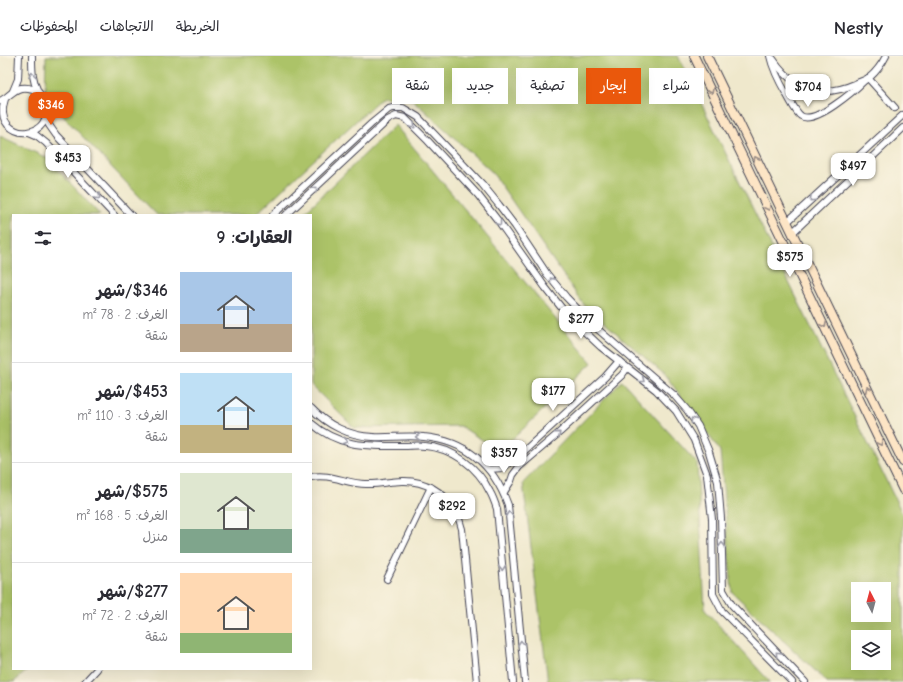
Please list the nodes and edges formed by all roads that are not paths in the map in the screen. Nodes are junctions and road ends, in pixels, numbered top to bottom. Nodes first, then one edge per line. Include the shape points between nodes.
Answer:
1 (20, 56) edge
2 (32, 56) edge
3 (694, 56) edge
4 (707, 56) edge
5 (770, 56) edge
6 (886, 56) edge
7 (867, 79) junction
8 (13, 91) junction
9 (38, 92) junction
10 (3, 100) edge
11 (895, 108) dead end
12 (903, 115) edge
13 (46, 117) junction
14 (3, 122) edge
15 (903, 128) edge
16 (29, 132) junction
17 (113, 214) edge
18 (130, 214) edge
19 (274, 214) edge
20 (287, 214) edge
21 (787, 222) junction
22 (792, 233) junction
23 (619, 361) junction
24 (627, 368) junction
25 (312, 409) edge
26 (312, 424) edge
27 (903, 462) edge
28 (489, 470) junction
29 (312, 477) edge
30 (431, 487) junction
31 (903, 490) edge
32 (504, 492) junction
33 (387, 579) dead end
34 (96, 670) edge
35 (85, 682) edge
36 (477, 682) edge
37 (513, 682) edge
38 (525, 682) edge
39 (792, 682) edge
40 (805, 682) edge

1 - 8 street via 18,79
9 -> 2 street via 32,74
3 -> 31 street
21 -> 4 street
5 - 7 street via 796,83 820,91 846,88
5 - 7 street via 786,94 798,113 804,117 824,112
6 - 7 street
7 - 11 street
8 - 9 street via 23,88
8 - 10 street
9 - 13 street via 45,101
10 - 14 street
12 -> 21 street
13 - 16 street via 40,127
13 - 18 street via 56,135
14 - 16 street via 16,131
15 - 22 street
16 -> 17 street via 46,143
40 -> 19 street via 732,605 723,590 722,518 718,482 698,426 674,395 594,326 566,297 482,184 418,117 403,108 389,109
20 -> 23 street via 388,120 396,116 405,118 478,195 568,316 601,348
21 - 22 street
27 -> 22 street
23 - 24 street
23 - 28 street via 605,377 518,456 503,468
32 -> 24 street via 519,467 622,376
24 -> 39 street via 656,390 676,411 694,440 707,475 712,519 714,594 722,611
28 -> 25 street via 461,446 444,439 360,436 334,426
26 -> 37 street via 330,436 360,445 440,448 456,455 482,478 497,509
28 - 32 street
29 - 30 street via 325,476 365,484 408,481
30 - 33 street
30 - 36 street via 450,503 462,529
38 -> 32 street via 508,505
34 - 35 street

